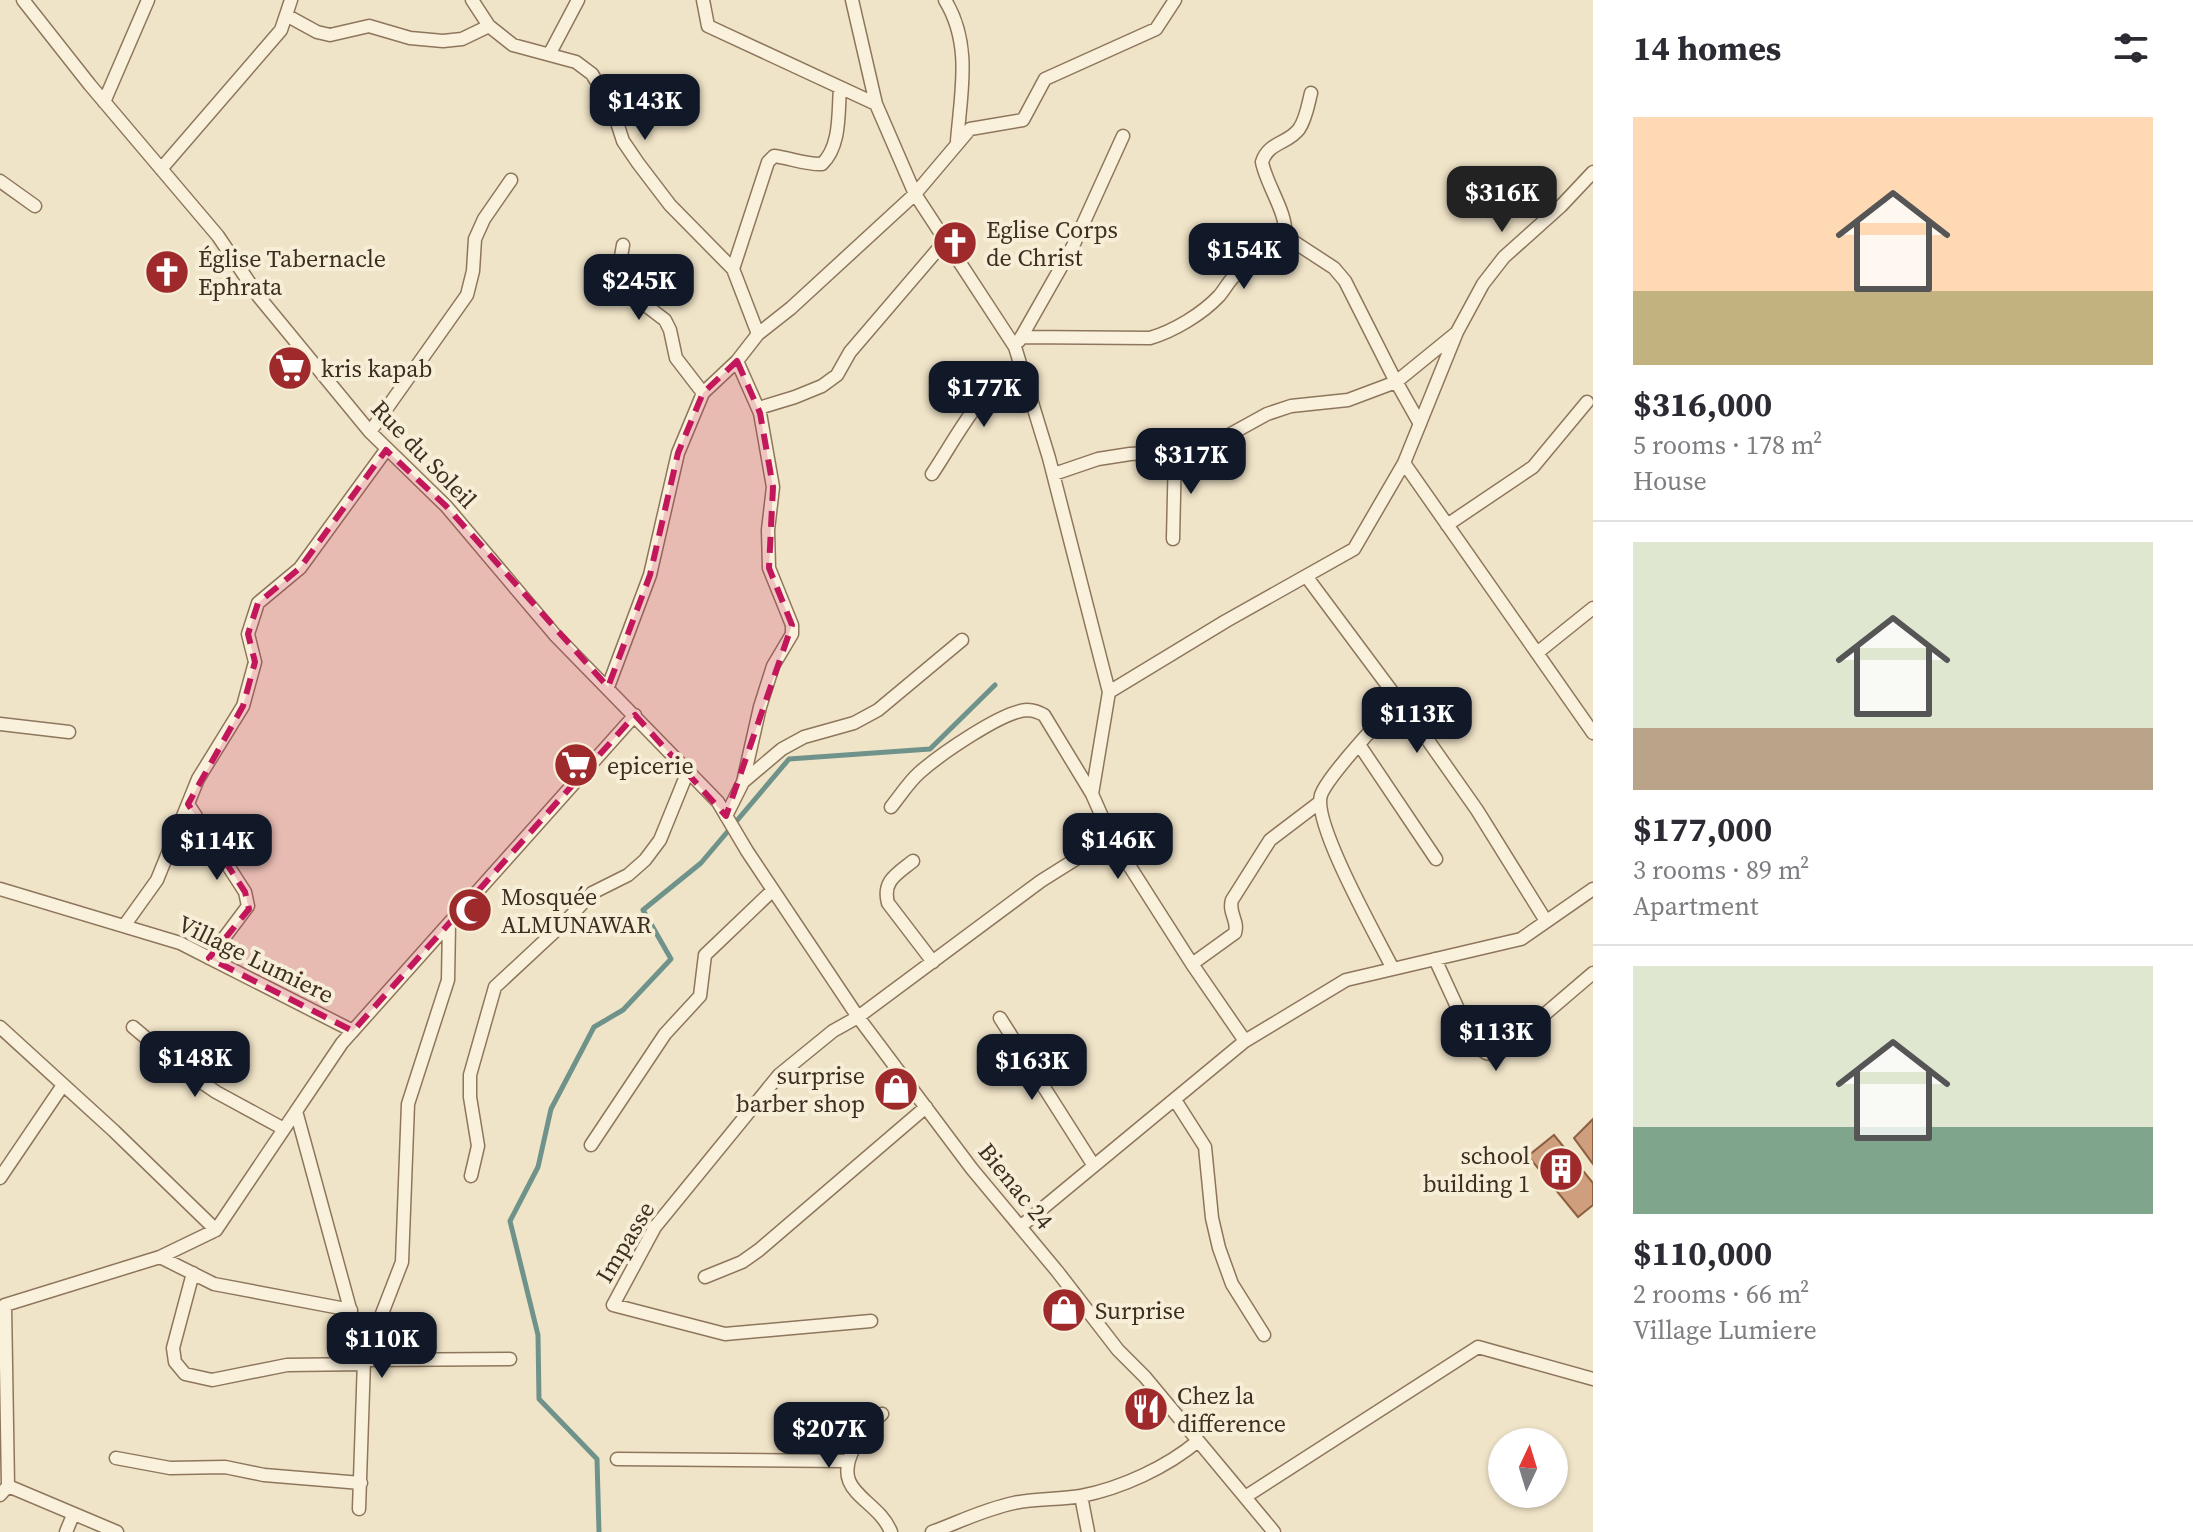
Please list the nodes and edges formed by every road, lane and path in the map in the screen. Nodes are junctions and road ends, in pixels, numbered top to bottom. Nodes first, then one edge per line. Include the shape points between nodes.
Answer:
1 (23, 0) edge
2 (148, 0) edge
3 (291, 0) edge
4 (472, 0) edge
5 (578, 0) edge
6 (703, 0) edge
7 (852, 0) edge
8 (945, 0) edge
9 (1175, 0) edge
10 (286, 15) junction
11 (489, 26) junction
12 (550, 53) junction
13 (840, 88) junction
14 (1311, 93) dead end
15 (104, 102) junction
16 (876, 104) junction
17 (1123, 136) dead end
18 (957, 141) junction
19 (161, 169) junction
20 (1593, 172) edge
21 (511, 180) dead end
22 (0, 181) edge
23 (915, 194) junction
24 (35, 206) dead end
25 (1285, 236) junction
26 (945, 241) junction
27 (623, 245) dead end
28 (733, 269) junction
29 (1457, 332) junction
30 (758, 334) junction
31 (1018, 342) junction
32 (737, 361) junction
33 (1021, 367) junction
34 (1396, 382) junction
35 (703, 393) junction
36 (1587, 402) dead end
37 (759, 408) junction
38 (1420, 424) junction
39 (370, 432) junction
40 (386, 450) junction
41 (1175, 452) junction
42 (1404, 463) junction
43 (932, 474) dead end
44 (1054, 474) junction
45 (1447, 525) junction
46 (1173, 539) dead end
47 (1306, 576) junction
48 (1593, 608) edge
49 (962, 640) dead end
50 (1537, 653) junction
51 (608, 687) junction
52 (1109, 692) junction
53 (1398, 700) junction
54 (635, 715) junction
55 (0, 724) edge
56 (69, 732) dead end
57 (1593, 733) edge
58 (1360, 746) junction
59 (688, 771) junction
60 (743, 782) junction
61 (1092, 794) junction
62 (1320, 802) junction
63 (188, 804) junction
64 (891, 807) dead end
65 (726, 816) junction
66 (1111, 837) junction
67 (747, 851) joint
68 (1436, 859) dead end
69 (913, 861) dead end
70 (0, 889) edge
71 (1593, 889) edge
72 (773, 890) junction
73 (1546, 921) junction
74 (449, 924) junction
75 (124, 926) junction
76 (209, 958) junction
77 (1435, 959) junction
78 (933, 962) junction
79 (1192, 964) junction
80 (1393, 969) junction
81 (1593, 973) edge
82 (858, 1017) junction
83 (1000, 1018) dead end
84 (0, 1027) edge
85 (133, 1027) dead end
86 (353, 1031) junction
87 (1245, 1041) junction
88 (63, 1085) junction
89 (1175, 1100) junction
90 (926, 1107) junction
91 (296, 1111) junction
92 (284, 1129) junction
93 (591, 1145) dead end
94 (1094, 1166) junction
95 (471, 1176) dead end
96 (0, 1178) edge
97 (1020, 1227) junction
98 (216, 1230) junction
99 (160, 1257) junction
100 (193, 1273) junction
101 (705, 1277) dead end
102 (2, 1304) edge
103 (351, 1310) junction
104 (871, 1321) dead end
105 (1264, 1335) dead end
106 (510, 1359) dead end
107 (364, 1362) junction
108 (1593, 1379) edge
109 (882, 1414) dead end
110 (1198, 1441) junction
111 (116, 1458) dead end
112 (617, 1459) dead end
113 (847, 1461) junction
114 (361, 1483) junction
115 (4, 1490) edge
116 (1081, 1496) junction
117 (1245, 1497) junction
118 (359, 1509) dead end
119 (73, 1515) junction
120 (1272, 1531) edge
121 (66, 1532) edge
122 (117, 1532) edge
123 (891, 1532) edge
124 (932, 1532) edge
125 (1088, 1532) edge

1 - 15 street, Rue du Soleil
2 - 15 street
3 - 10 street
4 - 11 street
5 - 12 street
6 - 13 street via 708,26
7 - 16 street
8 - 18 street via 962,39 964,61
9 - 18 street via 1156,29 1045,79 1023,120 970,129
10 - 11 street via 330,35 369,26 443,41
10 - 19 street via 281,30
11 - 12 street via 513,45
12 - 28 street via 592,74 638,163 670,205
13 - 16 street
13 - 28 street via 830,156 822,164 774,156 768,162
14 - 25 street via 1301,127 1271,147 1262,162
15 - 19 street, Rue du Soleil
16 - 23 street
17 - 31 street via 1073,246
18 - 23 street
19 - 39 street, Rue du Soleil
20 - 29 street via 1504,257
21 - 39 street via 475,239 467,295
22 - 24 street
23 - 26 street
23 - 30 street
25 - 31 street via 1268,258 1240,271 1205,308 1165,334
25 - 34 street via 1345,281
26 - 31 street
26 - 37 street via 850,352 837,375 822,386
27 - 35 street via 619,285 665,320 676,358
28 - 30 street
29 - 34 street
29 - 38 street
30 - 32 street
31 - 33 street
32 - 35 street
32 - 37 street
33 - 43 street via 986,395
33 - 44 street
34 - 38 street
34 - 41 street via 1348,400 1291,406 1209,446
35 - 51 street via 678,453 650,575
36 - 45 street via 1533,467
37 - 60 street via 773,487 769,568 792,634 764,693
38 - 42 street
39 - 40 street, Rue du Soleil
40 - 51 street, Rue du Soleil via 446,506 555,635
40 - 63 street via 300,568 258,603 248,634 255,662 243,706
41 - 44 street via 1119,455
41 - 46 street
42 - 45 street
42 - 47 street via 1354,549
44 - 52 street
45 - 50 street
47 - 52 street
47 - 53 street
48 - 50 street
49 - 60 street via 878,710 804,737
50 - 57 street
51 - 54 street, Rue du Soleil
52 - 61 street
53 - 58 street
53 - 73 street via 1477,810
54 - 59 street, Rue du Soleil
54 - 74 street
55 - 56 street
58 - 62 street via 1328,783
58 - 68 street
59 - 65 street, Rue du Soleil
59 - 95 street via 660,840 645,860 592,893 495,987 470,1075 478,1146
60 - 65 street
61 - 64 street via 1044,715 1024,710 939,756
61 - 66 street
62 - 79 street via 1270,840 1232,900 1237,930
62 - 80 street via 1333,848
63 - 75 street via 157,880
63 - 76 street via 245,892 248,906
65 - 67 street, Rue du Soleil
66 - 78 street via 1041,881
66 - 79 street
67 - 72 street, Bienac 24
69 - 78 street via 888,881 885,892
70 - 75 street, Village Lumiere
71 - 73 street
72 - 82 street, Bienac 24
72 - 93 street via 705,955 700,996 665,1034
73 - 77 street via 1521,939
74 - 86 street
74 - 107 street via 448,980 408,1104 402,1262
75 - 76 street, Village Lumiere
76 - 86 street, Village Lumiere
77 - 80 street
77 - 81 street via 1475,1046 1497,1055
78 - 82 street
79 - 87 street
80 - 87 street via 1346,980
82 - 90 street, Bienac 24
82 - 104 street, Impasse via 779,1075 655,1227 613,1305 725,1334
83 - 94 street
84 - 88 street
85 - 92 street via 216,1092
86 - 91 street
87 - 89 street
88 - 96 street
88 - 98 street
89 - 94 street
89 - 105 street via 1205,1147 1212,1218 1232,1284
90 - 97 street, Bienac 24
90 - 101 street via 759,1250
91 - 92 street
91 - 103 street
92 - 98 street
94 - 97 street
97 - 110 street, Bienac 24
98 - 99 street
99 - 100 street
99 - 102 street
100 - 103 street via 214,1284
100 - 107 street via 173,1348 175,1362 185,1374 212,1380 287,1365
102 - 115 street
103 - 107 street
106 - 107 street
107 - 114 street
108 - 117 street via 1478,1347
109 - 113 street via 861,1435
110 - 116 street via 1143,1474
110 - 117 street, Bienac 24
111 - 114 street via 170,1468 225,1467
112 - 113 street
113 - 123 street via 851,1487
114 - 118 street
115 - 119 street
116 - 124 street via 1016,1502
116 - 125 street
117 - 120 street, Bienac 24
119 - 121 street
119 - 122 street

